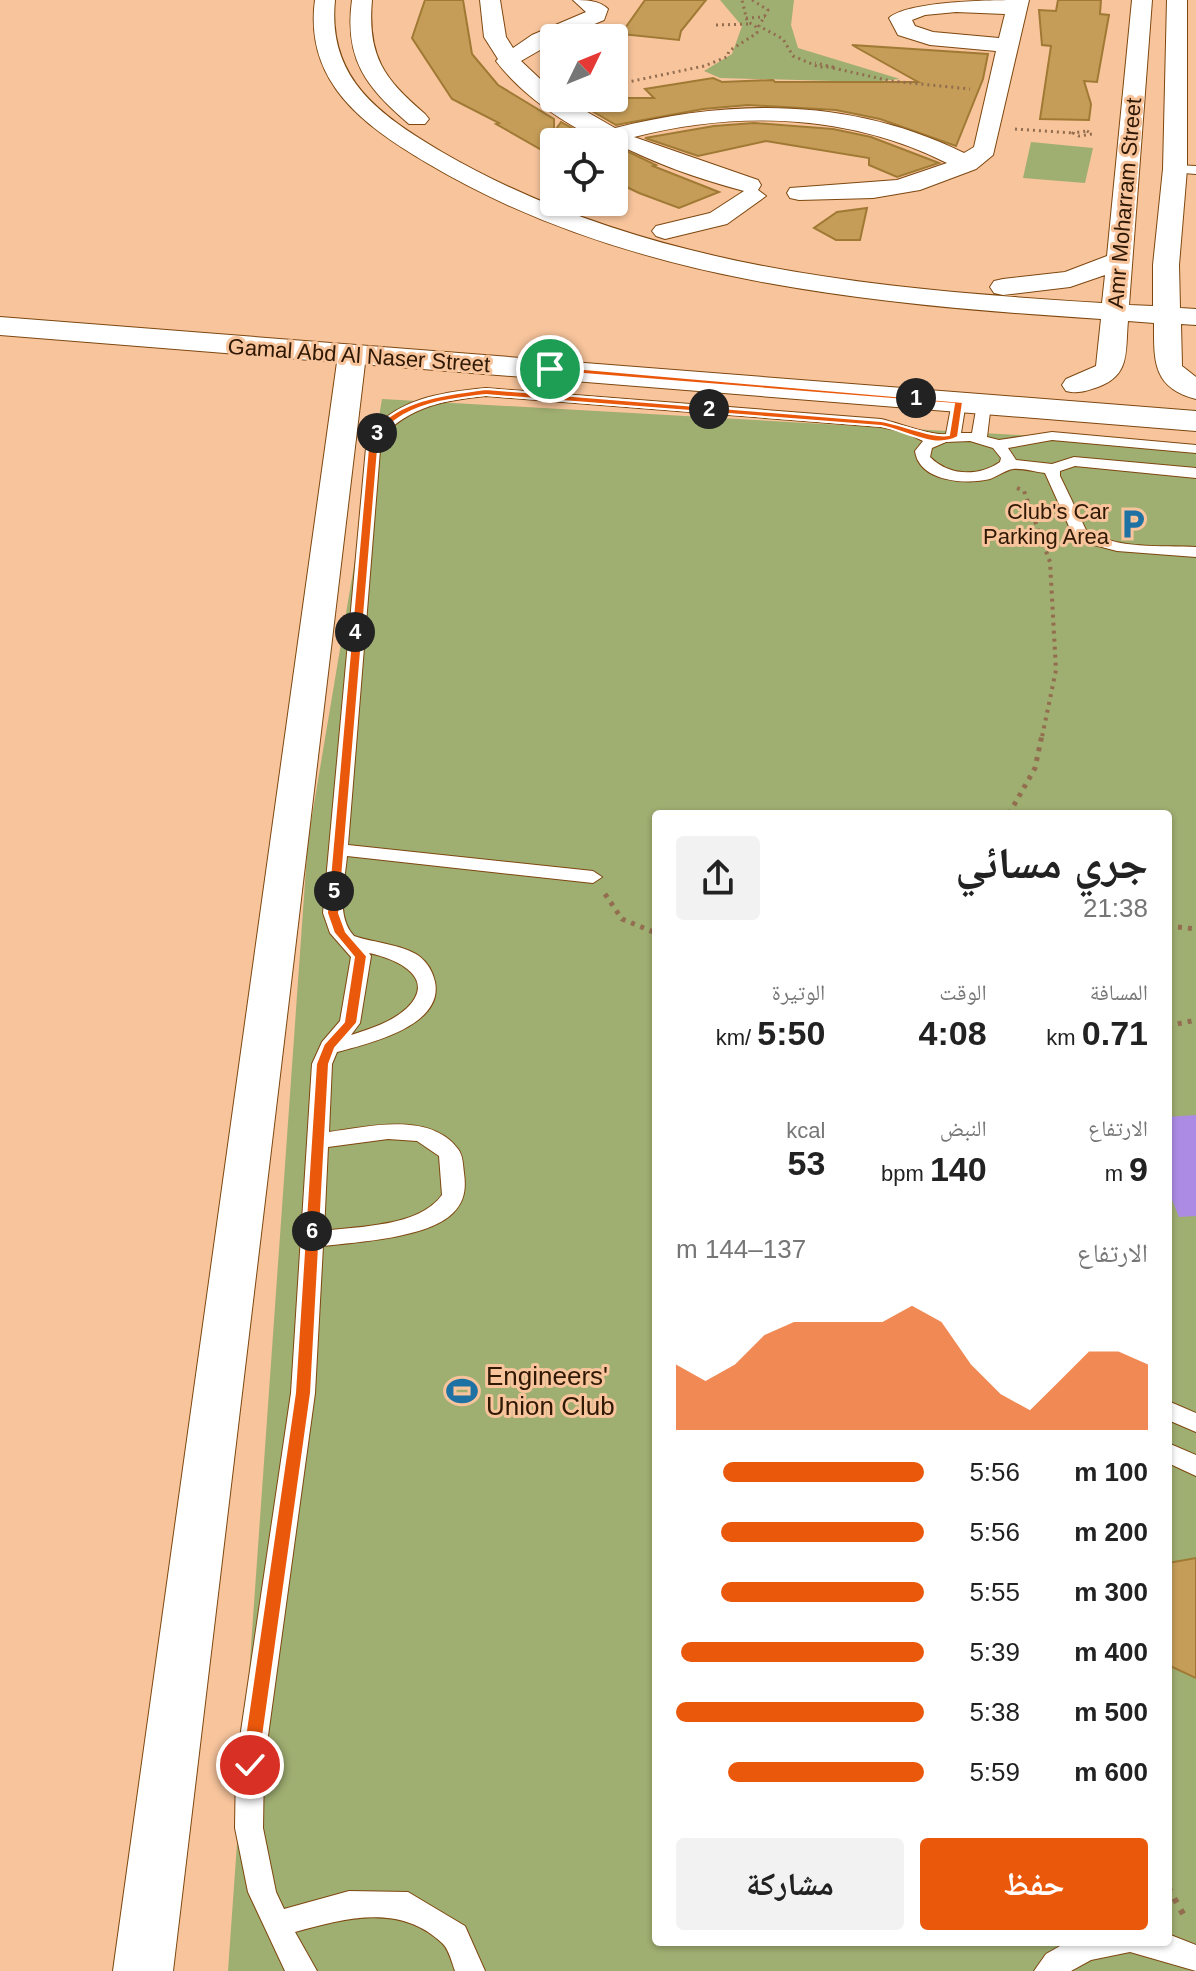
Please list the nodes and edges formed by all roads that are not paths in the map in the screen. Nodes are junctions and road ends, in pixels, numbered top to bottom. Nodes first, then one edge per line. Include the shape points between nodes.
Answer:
1 (325, 0) edge
2 (362, 0) edge
3 (490, 0) edge
4 (583, 0) edge
5 (1142, 0) edge
6 (1177, 0) edge
7 (1018, 4) edge
8 (576, 24) edge
9 (492, 35) junction
10 (540, 40) joint
11 (1009, 46) junction
12 (507, 61) junction
13 (1187, 74) edge
14 (597, 128) edge
15 (628, 132) edge
16 (452, 141) dead end
17 (628, 144) edge
18 (967, 164) junction
19 (1185, 170) edge
20 (506, 171) dead end
21 (540, 187) edge
22 (772, 189) junction
23 (618, 216) edge
24 (665, 231) junction
25 (740, 234) dead end
26 (1119, 260) junction
27 (1166, 265) junction
28 (1195, 278) edge
29 (1000, 287) junction
30 (1196, 300) edge
31 (0, 304) edge
32 (1114, 304) junction
33 (1167, 306) junction
34 (1196, 317) edge
35 (0, 326) edge
36 (352, 355) junction
37 (650, 365) junction
38 (1076, 385) junction
39 (1196, 392) edge
40 (971, 403) junction
41 (1196, 421) edge
42 (979, 438) junction
43 (944, 439) junction
44 (998, 445) junction
45 (1196, 449) edge
46 (1007, 464) junction
47 (1053, 469) junction
48 (1196, 473) edge
49 (1196, 552) edge
50 (337, 849) junction
51 (593, 877) road end
52 (347, 941) junction
53 (329, 1047) junction
54 (319, 1141) junction
55 (312, 1240) junction
56 (1172, 1412) edge
57 (1196, 1423) edge
58 (1172, 1454) edge
59 (1196, 1466) edge
60 (277, 1924) junction
61 (1090, 1946) edge
62 (1159, 1946) edge
63 (1196, 1960) edge
64 (143, 1971) edge
65 (302, 1971) edge
66 (470, 1971) edge
67 (1049, 1971) edge

1 - 32 street via 321,17 326,50 342,85 377,120 431,158 503,195 592,230 697,259 949,301
2 - 16 street via 357,27 364,57 381,88
3 - 9 street
4 - 8 street via 597,9 596,15
5 - 26 street, Amr Moharram Street
6 - 13 street, Amr Moharram Street
7 - 11 street
7 - 11 street via 929,6 900,18 906,30 930,38
9 - 10 street
9 - 12 street
10 - 12 street
11 - 18 street via 985,150
12 - 14 street via 548,99
13 - 19 street, Amr Moharram Street
15 - 18 street via 687,118 823,118 906,135
17 - 22 street
18 - 22 street via 912,185 838,194
19 - 27 street, Amr Moharram Street
20 - 21 street
22 - 24 street via 718,219
22 - 25 street
23 - 24 street
24 - 29 street via 911,277
26 - 29 street via 1070,279
26 - 32 street, Amr Moharram Street
27 - 28 street
27 - 33 street, Amr Moharram Street
29 - 32 street
30 - 33 street
31 - 37 main road, Gamal Abd Al Naser Street
32 - 33 street
32 - 38 street, Amr Moharram Street via 1110,366 1104,375
33 - 34 street
33 - 39 street, Amr Moharram Street via 1168,366
35 - 36 main road, Gamal Abd Al Naser Street
36 - 37 main road, Gamal Abd Al Naser Street
36 - 64 street
37 - 38 main road, Gamal Abd Al Naser Street
37 - 40 main road, Gamal Abd Al Naser Street
38 - 39 main road, Gamal Abd Al Naser Street
40 - 41 main road, Gamal Abd Al Naser Street
40 - 42 lane
40 - 43 lane
42 - 43 lane
42 - 44 lane
43 - 46 lane via 922,451 937,470 964,477 991,474
43 - 50 lane via 881,423 508,393 443,397 392,418 371,448
44 - 45 lane via 1052,436
44 - 46 lane via 1009,458
46 - 47 lane
47 - 48 lane via 1074,461
47 - 49 lane via 1086,539
50 - 51 lane
50 - 52 lane via 333,913
52 - 53 lane via 361,956 350,1023
52 - 53 lane via 416,963 426,980 425,998 412,1016 389,1028
53 - 54 lane via 322,1064
54 - 55 lane
54 - 55 lane via 398,1131 429,1137 450,1153 454,1190 445,1211 424,1221
55 - 60 lane via 303,1393 250,1765 249,1828 262,1892
56 - 57 lane
58 - 59 lane
60 - 65 lane
60 - 66 lane via 349,1904 408,1905 455,1935
61 - 67 lane
62 - 63 lane

